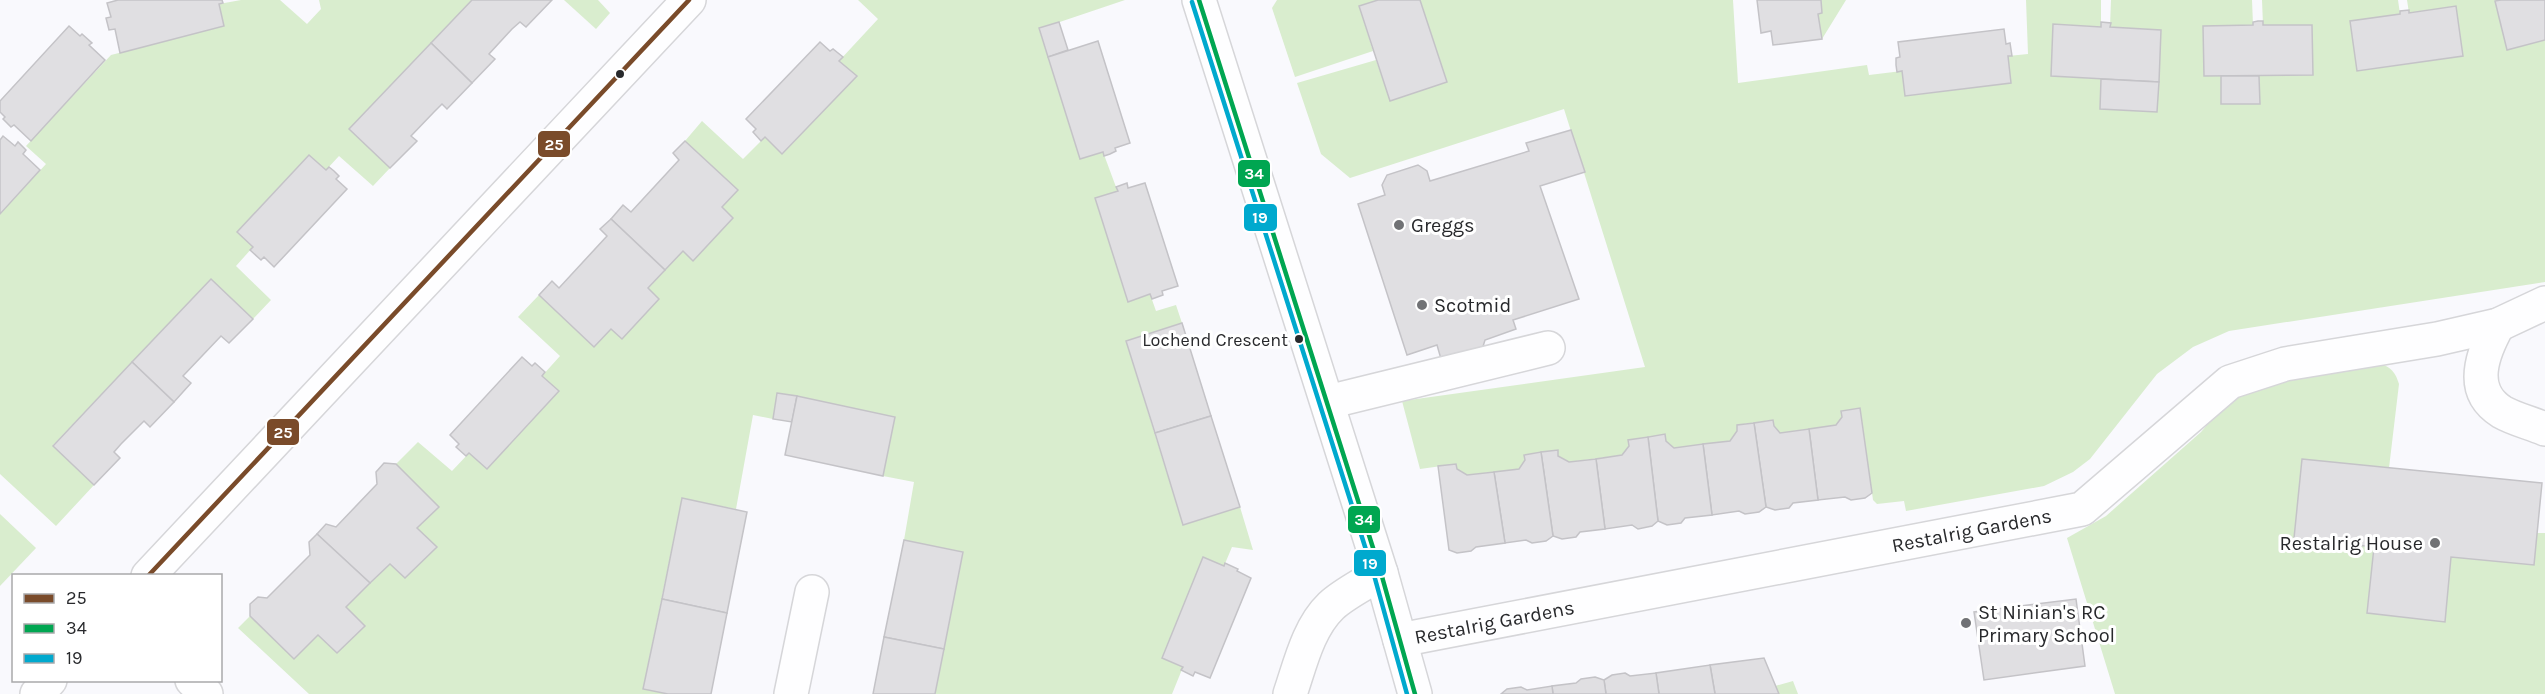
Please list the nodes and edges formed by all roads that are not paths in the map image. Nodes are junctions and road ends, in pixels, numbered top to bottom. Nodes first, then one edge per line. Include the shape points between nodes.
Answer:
1 (689, 0) edge
2 (1199, 0) edge
3 (2545, 303) edge
4 (2498, 325) junction
5 (1548, 348) dead end
6 (1326, 398) junction
7 (2545, 429) edge
8 (1381, 573) junction
9 (150, 574) edge
10 (812, 592) dead end
11 (1400, 640) junction
12 (49, 682) edge
13 (193, 682) edge
14 (37, 694) edge
15 (206, 694) edge
16 (791, 694) edge
17 (1290, 694) edge
18 (1414, 694) edge

1 - 9 street
2 - 6 street
3 - 4 street, Restalrig Gardens
4 - 7 street via 2483,354 2485,390 2502,412
4 - 11 street, Restalrig Gardens via 2285,364 2230,382 2082,509
5 - 6 street via 1328,402
6 - 8 street
8 - 11 street
8 - 17 street via 1332,605 1321,617
10 - 16 street
11 - 18 street
12 - 14 street
13 - 15 street

